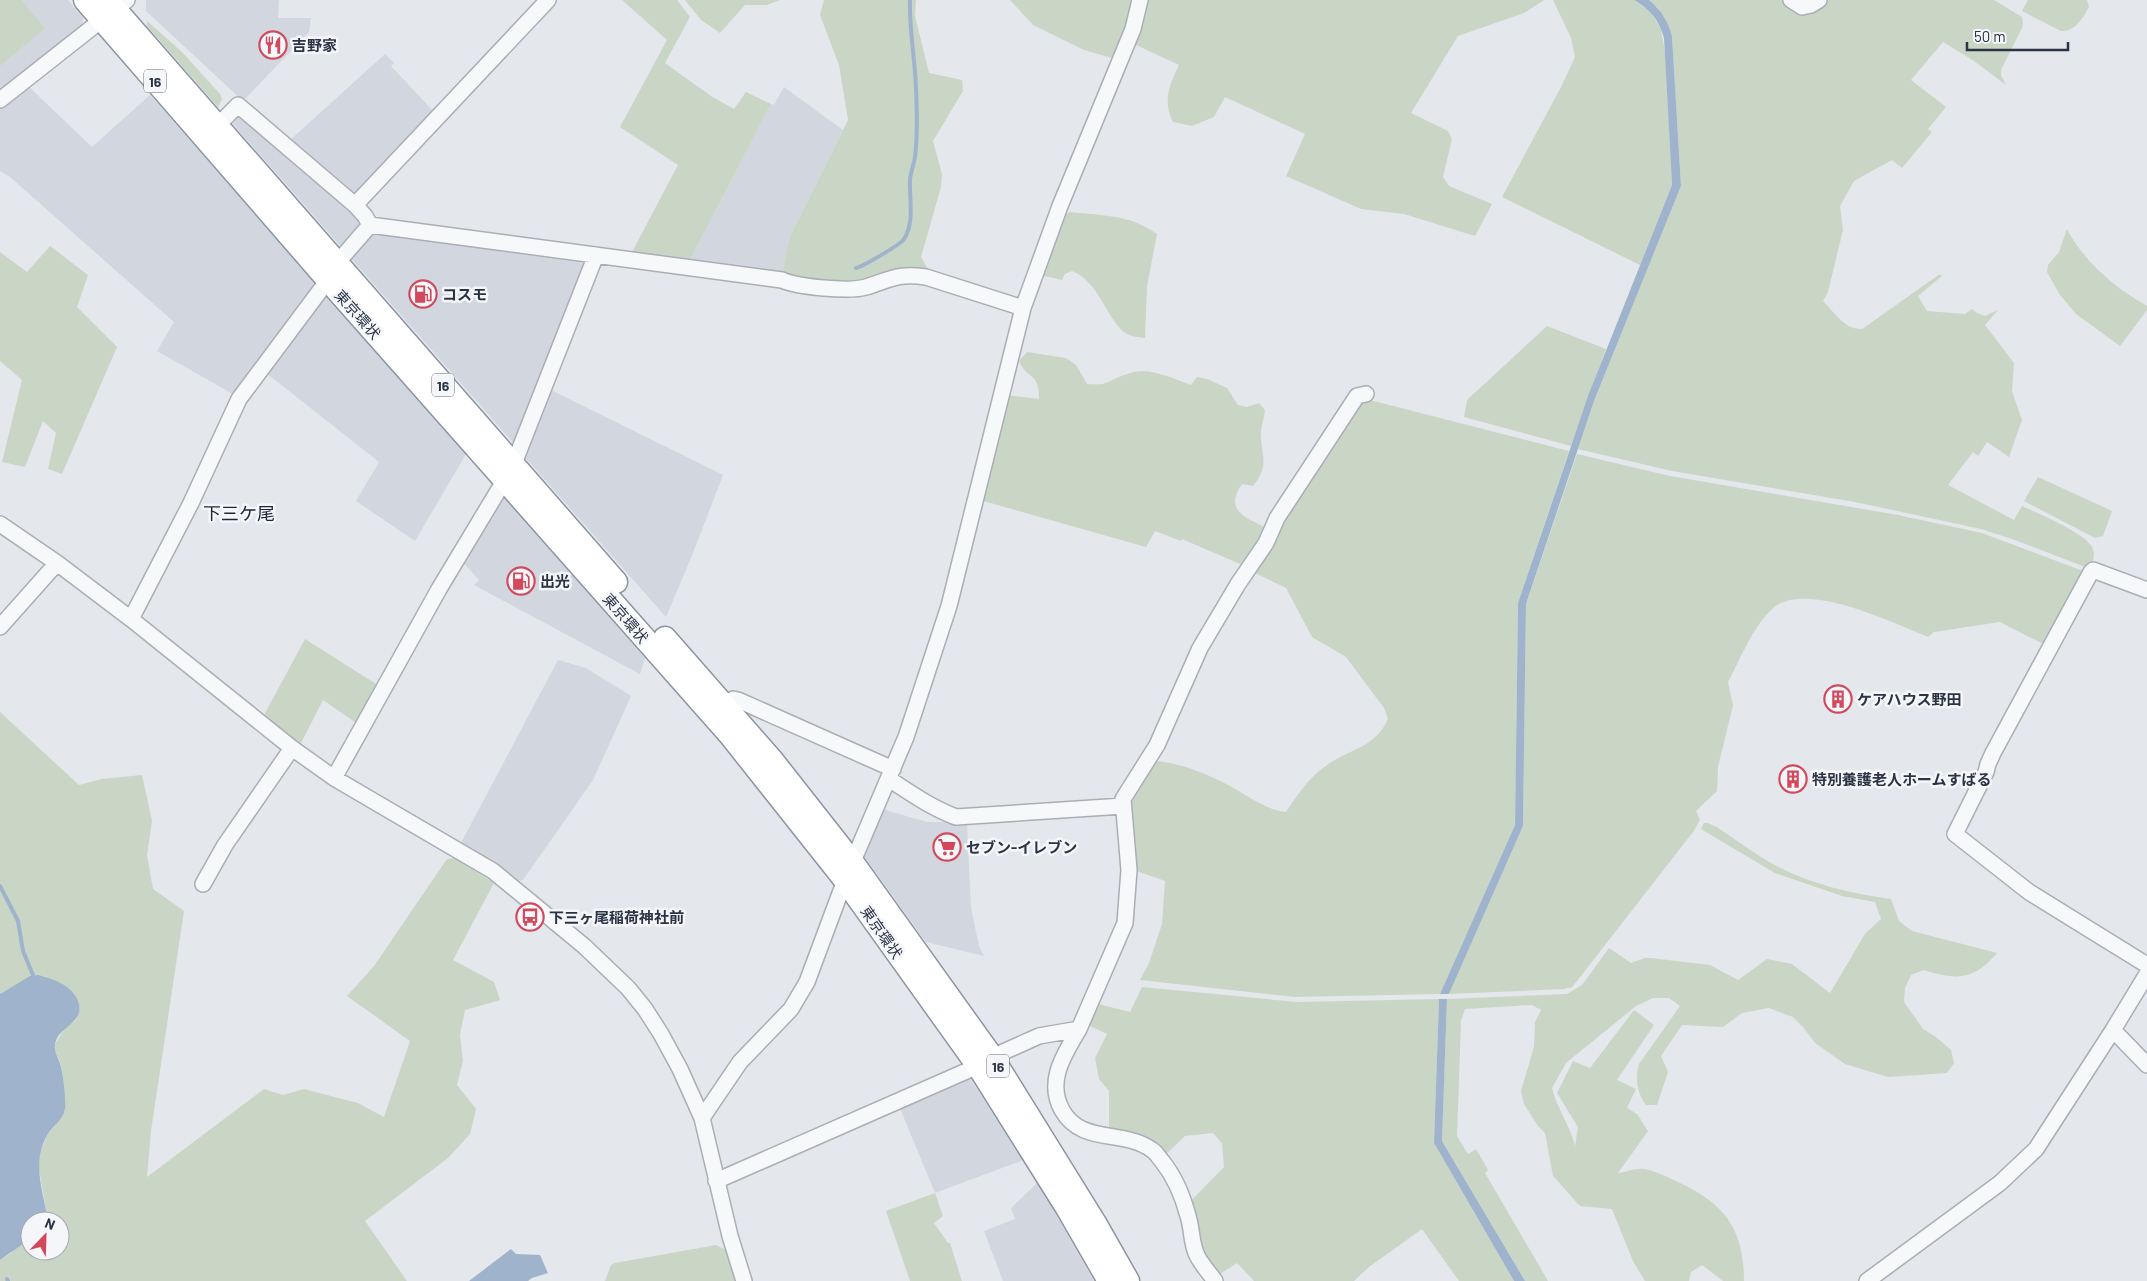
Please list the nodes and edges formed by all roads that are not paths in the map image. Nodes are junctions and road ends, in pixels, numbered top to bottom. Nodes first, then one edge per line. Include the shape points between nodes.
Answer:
1 (85, 0) edge
2 (548, 0) edge
3 (1140, 0) edge
4 (1791, 0) edge
5 (1819, 0) edge
6 (113, 8) edge
7 (0, 100) edge
8 (217, 126) junction
9 (355, 205) junction
10 (370, 225) junction
11 (596, 255) junction
12 (332, 272) junction
13 (1022, 308) junction
14 (1366, 394) dead end
15 (509, 473) junction
16 (0, 524) edge
17 (58, 564) junction
18 (2147, 590) edge
19 (131, 619) junction
20 (0, 627) edge
21 (724, 704) junction
22 (292, 748) junction
23 (891, 774) junction
24 (334, 778) junction
25 (1123, 806) junction
26 (849, 871) junction
27 (203, 884) dead end
28 (2147, 965) edge
29 (2147, 974) edge
30 (1078, 1029) junction
31 (2113, 1030) junction
32 (985, 1061) junction
33 (2147, 1065) edge
34 (702, 1118) junction
35 (716, 1182) junction
36 (744, 1281) edge
37 (1108, 1281) edge
38 (1128, 1281) edge
39 (1214, 1281) edge
40 (1867, 1281) edge

1 - 6 highway, 東京環状 / 16
2 - 9 street
3 - 13 street via 1133,29
4 - 5 street via 1802,7
6 - 7 street
6 - 8 highway, 東京環状 / 16
6 - 12 highway, 東京環状 / 16
8 - 9 street via 238,105
8 - 12 highway, 東京環状 / 16
9 - 10 street
10 - 11 street
10 - 12 street
11 - 13 street via 782,280 793,285 864,287 897,275 910,275 926,277
11 - 15 street
12 - 15 highway, 東京環状 / 16
12 - 19 street via 239,399 191,503
13 - 23 street via 947,614
14 - 25 street via 1357,396 1277,518 1266,543 1200,648 1157,745 1123,799
15 - 21 highway, 東京環状 / 16
15 - 24 street via 439,589
15 - 26 highway, 東京環状 / 16
16 - 17 street
17 - 19 street
17 - 20 street
18 - 28 street via 2093,570 2091,572 1993,752 1955,834 2029,892
19 - 22 street
21 - 23 street via 738,700
21 - 26 highway, 東京環状 / 16 via 772,760
22 - 24 street
22 - 27 street via 225,845
23 - 25 street via 912,795 956,817
23 - 26 street
24 - 34 street via 493,871 584,946 646,1009 680,1069
25 - 30 street via 1129,870 1125,923
26 - 32 highway, 東京環状 / 16
26 - 34 street via 807,982 791,1009 740,1062
29 - 31 street
30 - 32 street via 1039,1036
30 - 39 street via 1056,1074 1057,1102 1078,1128 1153,1150 1174,1179 1197,1255
31 - 33 street
31 - 40 street via 2040,1142 2021,1164 1977,1202
32 - 35 street
32 - 37 highway, 東京環状 / 16
32 - 38 highway, 東京環状 / 16 via 1095,1223
34 - 35 street
35 - 36 street

